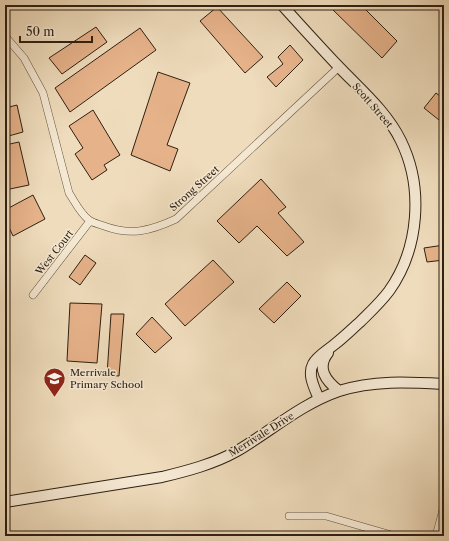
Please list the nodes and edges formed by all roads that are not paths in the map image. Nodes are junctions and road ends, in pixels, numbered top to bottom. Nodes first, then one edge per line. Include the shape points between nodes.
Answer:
1 (282, 5) edge
2 (5, 36) edge
3 (339, 67) junction
4 (90, 220) junction
5 (33, 295) dead end
6 (336, 344) junction
7 (444, 384) edge
8 (339, 391) junction
9 (319, 399) junction
10 (5, 502) edge
11 (444, 506) edge
12 (289, 516) dead end
13 (395, 536) edge
14 (436, 536) edge

1 - 3 street, Scott Street
2 - 4 street, Strong Street via 24,58 43,93 69,193
3 - 4 street, Strong Street via 176,219 157,228 125,231
3 - 6 street, Scott Street via 387,118 401,142 412,174 415,216 405,262 389,290
4 - 5 street, West Court
6 - 8 street, Scott Street via 325,356 322,367 326,377
6 - 9 street, Scott Street via 317,359 311,370
7 - 8 street, Merrivale Drive via 386,382
8 - 9 street, Merrivale Drive
9 - 10 street, Merrivale Drive via 235,452 184,471 162,477
11 - 14 street
12 - 13 street via 326,516

